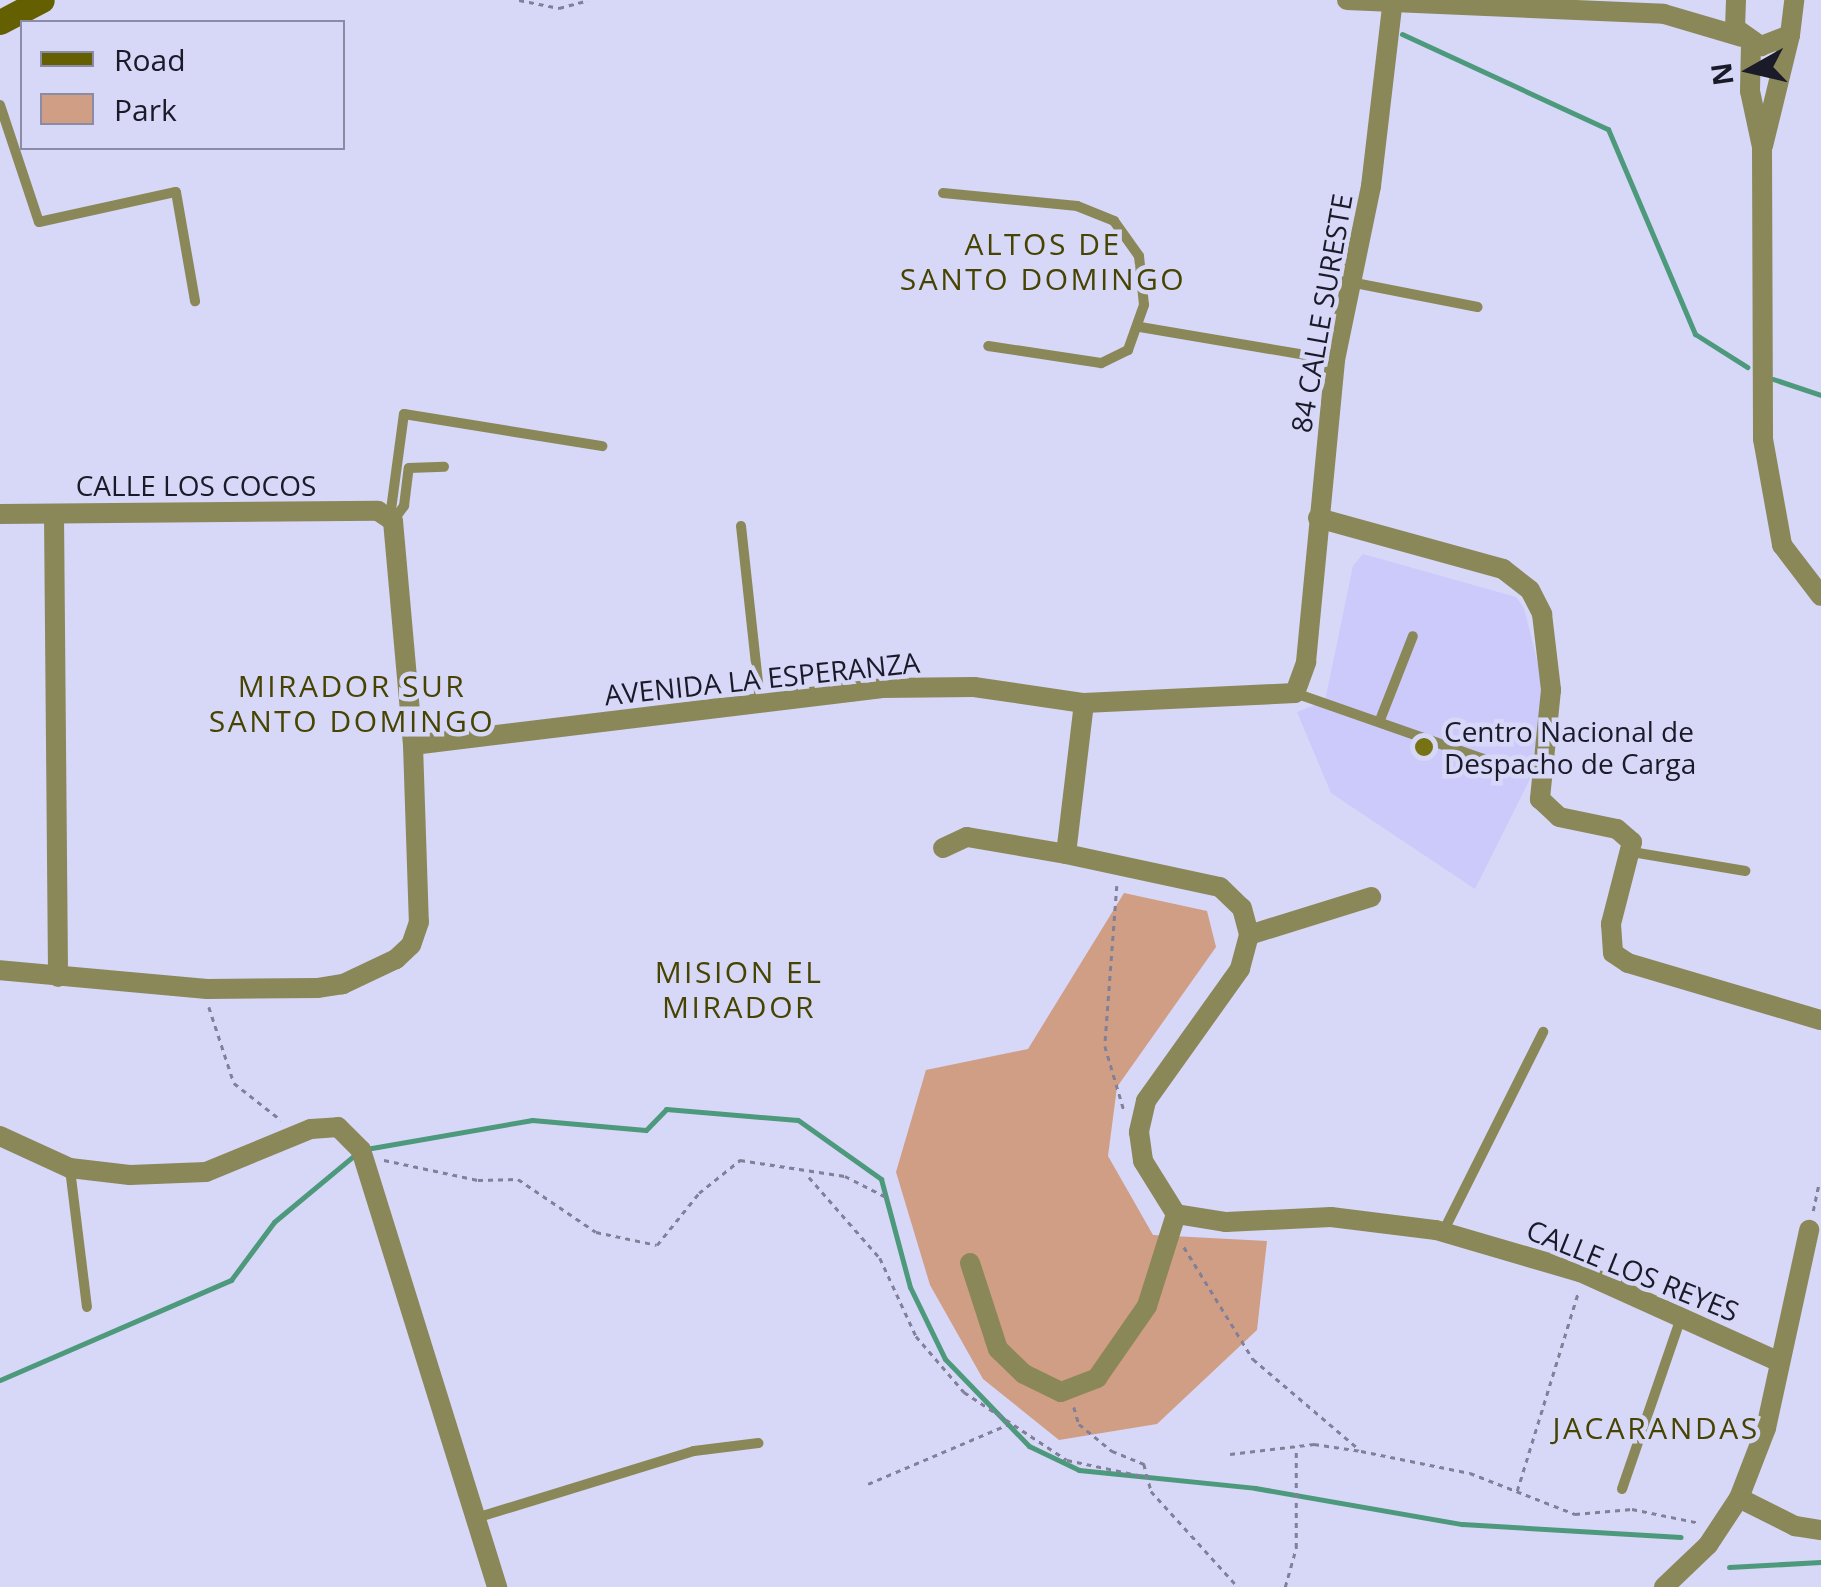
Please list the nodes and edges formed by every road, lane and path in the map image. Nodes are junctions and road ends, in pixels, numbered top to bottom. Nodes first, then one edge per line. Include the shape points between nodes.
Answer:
1 (42, 0) edge
2 (519, 0) edge
3 (588, 0) edge
4 (1347, 0) edge
5 (1736, 0) edge
6 (1368, 1) edge
7 (1393, 2) edge
8 (1798, 3) edge
9 (0, 22) edge
10 (1790, 35) junction
11 (1746, 40) junction
12 (0, 105) edge
13 (1762, 148) junction
14 (942, 193) dead end
15 (1349, 282) junction
16 (195, 300) dead end
17 (1478, 306) dead end
18 (1140, 327) junction
19 (988, 346) dead end
20 (1335, 360) junction
21 (602, 446) dead end
22 (444, 467) dead end
23 (0, 514) edge
24 (54, 514) junction
25 (1318, 518) junction
26 (392, 519) junction
27 (741, 526) dead end
28 (1821, 596) edge
29 (1412, 636) dead end
30 (1295, 693) junction
31 (760, 703) junction
32 (1084, 703) junction
33 (1380, 720) junction
34 (413, 745) junction
35 (1483, 760) dead end
36 (943, 848) dead end
37 (1632, 852) junction
38 (1066, 854) junction
39 (1114, 865) junction
40 (1745, 871) dead end
41 (1371, 896) dead end
42 (1249, 936) junction
43 (0, 970) edge
44 (58, 977) junction
45 (207, 989) junction
46 (1821, 1020) edge
47 (1543, 1032) dead end
48 (1139, 1132) junction
49 (0, 1136) edge
50 (294, 1138) junction
51 (363, 1158) junction
52 (70, 1168) junction
53 (807, 1174) junction
54 (1819, 1183) edge
55 (886, 1197) dead end
56 (1174, 1222) junction
57 (1815, 1231) edge
58 (1443, 1232) junction
59 (970, 1263) dead end
60 (1580, 1272) junction
61 (87, 1307) dead end
62 (1681, 1318) junction
63 (1778, 1362) junction
64 (1069, 1389) junction
65 (1008, 1425) junction
66 (759, 1443) dead end
67 (1296, 1449) junction
68 (1361, 1450) junction
69 (1230, 1454) dead end
70 (1148, 1477) junction
71 (868, 1484) dead end
72 (1622, 1489) dead end
73 (1517, 1492) junction
74 (1740, 1498) junction
75 (475, 1519) junction
76 (1721, 1528) junction
77 (1821, 1530) edge
78 (497, 1587) edge
79 (1238, 1587) edge
80 (1285, 1587) edge
81 (1664, 1587) edge

1 - 9 street
2 - 3 path via 559,8
4 - 6 street
5 - 11 street via 1732,18
6 - 7 street
7 - 11 street via 1664,14
7 - 15 street, 84 CALLE SURESTE via 1383,112
8 - 10 street
10 - 11 street via 1772,46
10 - 13 street
11 - 13 street
12 - 16 lane via 39,222 176,192
13 - 28 street via 1763,439 1782,544
14 - 18 lane via 1077,206 1114,221 1139,256
15 - 17 lane
15 - 20 street, 84 CALLE SURESTE
18 - 19 lane via 1128,350 1100,363
18 - 20 lane
20 - 25 street, 84 CALLE SURESTE
21 - 26 lane via 404,414
22 - 26 lane via 409,468 404,506
23 - 24 street, CALLE LOS COCOS
24 - 26 street, CALLE LOS COCOS via 378,511
24 - 44 street
25 - 30 street, 84 CALLE SURESTE via 1306,662
25 - 37 street via 1503,570 1530,590 1542,614 1551,690 1540,799 1559,817 1627,834
26 - 34 street
27 - 31 lane
29 - 33 lane
30 - 32 street, AVENIDA LA ESPERANZA
30 - 33 lane
31 - 32 street, AVENIDA LA ESPERANZA via 926,686
31 - 34 street, AVENIDA LA ESPERANZA
32 - 38 street
33 - 35 lane
34 - 45 street via 419,922 411,944 396,959 344,984
36 - 38 street via 967,836
37 - 40 lane
37 - 46 street via 1610,924 1613,953
38 - 39 street
39 - 42 street via 1220,887 1242,908
39 - 48 path via 1106,1046 1125,1113
41 - 42 street
42 - 48 street via 1240,969 1146,1102
43 - 44 street
44 - 45 street
45 - 50 path via 211,1028 234,1083 272,1108
47 - 58 lane
48 - 56 street via 1156,1190
49 - 52 street
50 - 51 street via 338,1127
50 - 52 street via 206,1172 130,1175
51 - 53 path via 422,1164 478,1180 518,1180 596,1232 657,1245 699,1193 740,1160
51 - 75 street
52 - 61 lane
53 - 55 path via 845,1176
53 - 65 path via 880,1258 916,1336 964,1392
54 - 57 path
56 - 58 street, CALLE LOS REYES via 1331,1217
56 - 64 street via 1148,1306 1097,1378
56 - 68 path via 1254,1359
57 - 63 street
58 - 60 street, CALLE LOS REYES
59 - 64 street via 998,1349 1024,1374 1061,1392
60 - 62 street, CALLE LOS REYES
60 - 73 path via 1563,1353
62 - 63 street, CALLE LOS REYES
62 - 72 lane
63 - 74 street via 1766,1428
64 - 70 path via 1079,1424 1144,1464
65 - 70 path via 1067,1460
65 - 71 path
66 - 75 lane via 694,1451
67 - 68 path via 1314,1444
67 - 69 path
67 - 80 path via 1296,1548
68 - 73 path via 1470,1473
70 - 79 path via 1162,1504
73 - 76 path via 1575,1514 1632,1509
74 - 76 street
74 - 77 street via 1796,1526
75 - 78 street
76 - 81 street

